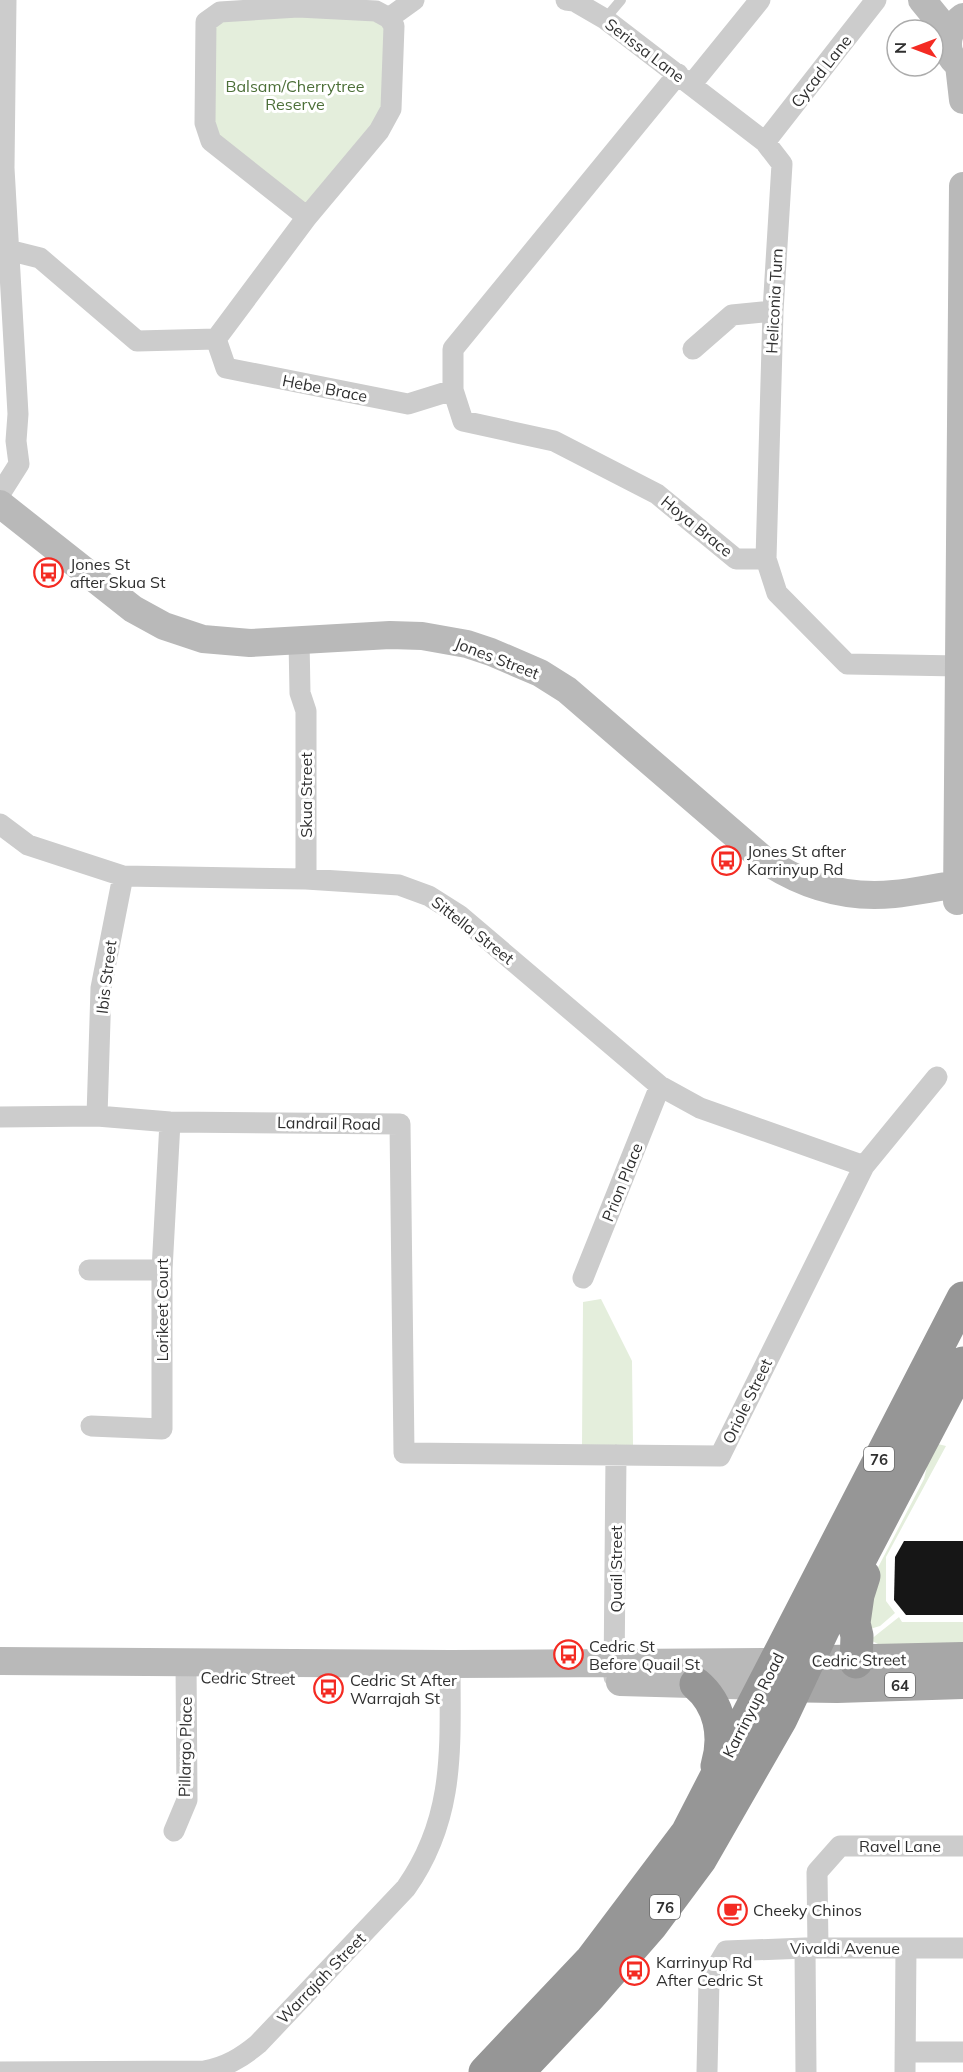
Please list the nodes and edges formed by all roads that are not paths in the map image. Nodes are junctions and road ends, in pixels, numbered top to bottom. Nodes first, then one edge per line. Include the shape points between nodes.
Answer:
1 (6, 0) edge
2 (414, 0) edge
3 (566, 0) edge
4 (621, 0) edge
5 (760, 0) edge
6 (876, 0) edge
7 (922, 0) edge
8 (948, 0) edge
9 (298, 4) edge
10 (215, 6) edge
11 (389, 18) junction
12 (605, 19) junction
13 (958, 21) edge
14 (961, 66) edge
15 (685, 80) junction
16 (963, 100) edge
17 (765, 142) junction
18 (2, 168) edge
19 (963, 186) edge
20 (307, 217) junction
21 (8, 250) junction
22 (773, 311) junction
23 (216, 339) junction
24 (693, 349) dead end
25 (453, 390) junction
26 (8, 445) edge
27 (0, 494) edge
28 (0, 504) edge
29 (0, 522) edge
30 (766, 559) junction
31 (305, 648) junction
32 (959, 666) junction
33 (0, 824) edge
34 (123, 876) junction
35 (306, 879) junction
36 (960, 892) edge
37 (937, 1077) dead end
38 (660, 1086) junction
39 (97, 1116) junction
40 (0, 1117) edge
41 (170, 1122) junction
42 (864, 1166) junction
43 (89, 1270) dead end
44 (162, 1270) junction
45 (584, 1278) dead end
46 (963, 1298) edge
47 (963, 1363) edge
48 (91, 1426) dead end
49 (404, 1453) joint
50 (616, 1455) junction
51 (881, 1520) junction
52 (963, 1658) edge
53 (0, 1661) edge
54 (856, 1662) junction
55 (186, 1669) junction
56 (450, 1672) junction
57 (615, 1673) junction
58 (770, 1674) junction
59 (803, 1674) junction
60 (0, 1677) edge
61 (963, 1683) edge
62 (696, 1684) junction
63 (709, 1790) junction
64 (174, 1831) dead end
65 (963, 1846) edge
66 (906, 1947) junction
67 (812, 1948) junction
68 (963, 1948) edge
69 (963, 2052) edge
70 (905, 2062) edge
71 (0, 2072) edge
72 (485, 2072) edge
73 (518, 2072) edge
74 (707, 2072) edge
75 (806, 2072) edge

1 - 18 street
2 - 11 street
3 - 12 street, Serissa Lane
4 - 12 lane
5 - 15 street
6 - 17 street, Cycad Lane
7 - 13 street
8 - 13 street
9 - 10 street
9 - 11 street via 376,11
10 - 20 street via 206,22 205,123 211,141
11 - 20 street via 394,26 391,109 380,131
12 - 15 street, Serissa Lane
13 - 14 street via 947,42 949,52
14 - 16 street
15 - 17 street, Heliconia Turn
15 - 25 street via 453,349
17 - 22 street, Heliconia Turn via 782,164
18 - 21 street
19 - 32 street
20 - 23 street
21 - 23 street via 40,258 137,341
21 - 26 street via 18,414
22 - 24 street via 732,315
22 - 30 street, Heliconia Turn
23 - 25 street, Hebe Brace via 226,368 408,404
25 - 30 street, Hoya Brace via 463,421 554,441 657,494 736,559
26 - 27 street via 19,464
28 - 31 street, Jones Street via 133,609 164,626 203,639
29 - 31 street, Jones Street via 110,609 161,639 230,656
30 - 32 street via 777,593 847,664
31 - 35 street, Skua Street via 313,694 306,711
31 - 36 street, Jones Street via 429,653 478,665 526,684 568,711 740,857 780,886 818,901 895,909
32 - 36 street
33 - 34 street, Sittella Street via 28,845
34 - 35 street, Sittella Street
34 - 39 street, Ibis Street via 101,988
35 - 38 street, Sittella Street via 399,885 429,896 459,915
37 - 42 street, Oriole Street
38 - 42 street, Sittella Street via 700,1108
38 - 45 street, Prion Place
39 - 40 street, Landrail Road
39 - 41 street, Landrail Road
41 - 44 street, Lorikeet Court
41 - 49 street, Landrail Road via 400,1124
42 - 50 street, Oriole Street via 720,1456
43 - 44 street
44 - 48 street, Lorikeet Court via 162,1429
46 - 58 highway, Karrinyup Road / 76
47 - 51 highway, Karrinyup Road / 76
49 - 50 street, Oriole Street
50 - 57 street, Quail Street
51 - 54 highway via 856,1607
51 - 59 highway, Karrinyup Road / 76
52 - 54 main road, Cedric Street / 64
53 - 55 street, Cedric Street / 64
54 - 59 main road, Cedric Street / 64
55 - 56 street, Cedric Street / 64
55 - 60 street, Cedric Street / 64
55 - 64 street, Pillargo Place via 187,1800
56 - 57 street, Cedric Street / 64
56 - 71 street, Warrajah Street via 448,1781 426,1858 406,1888 258,2044 233,2062 204,2071
57 - 58 street, Cedric Street / 64
57 - 62 street, Cedric Street / 64
58 - 59 main road, Cedric Street / 64
58 - 62 street, Cedric Street / 64
58 - 63 highway, Karrinyup Road / 76
59 - 61 main road, Cedric Street / 64 via 837,1687
59 - 73 highway, Karrinyup Road / 76 via 694,1868 589,1997
62 - 63 highway via 716,1708 721,1731 720,1757
63 - 72 highway, Karrinyup Road / 76 via 687,1833 592,1959
65 - 67 street, Ravel Lane via 840,1846 817,1872
66 - 67 street, Vivaldi Avenue
66 - 68 street, Vivaldi Avenue
66 - 70 street
67 - 74 street, Vivaldi Avenue via 726,1951 709,1980
67 - 75 street, Ravel Lane
69 - 70 street

